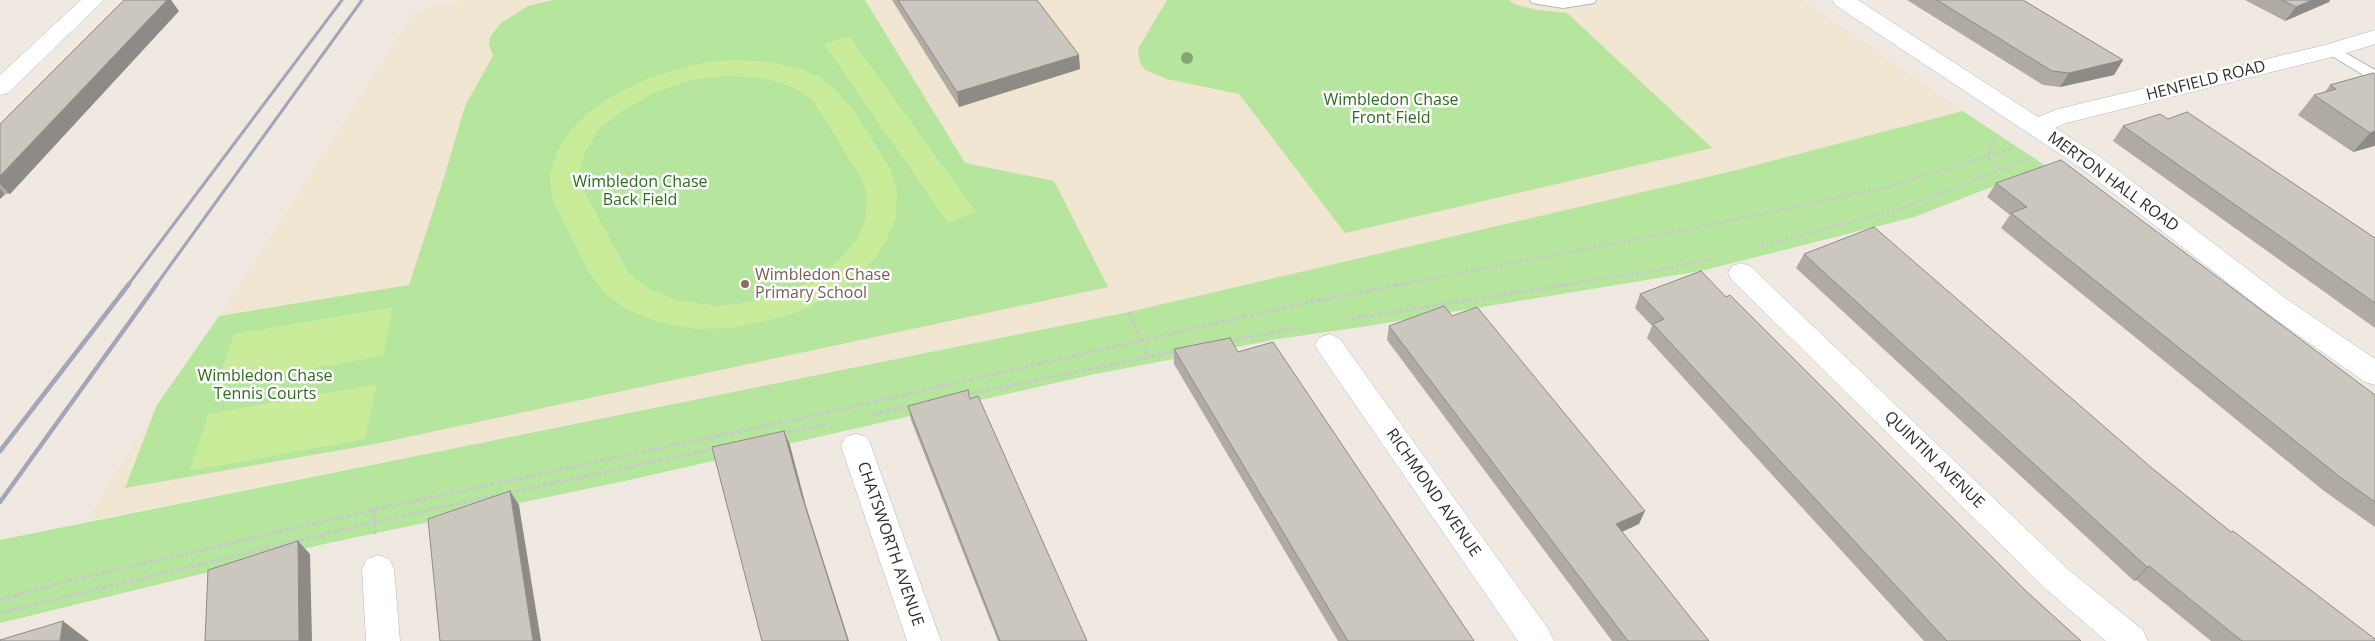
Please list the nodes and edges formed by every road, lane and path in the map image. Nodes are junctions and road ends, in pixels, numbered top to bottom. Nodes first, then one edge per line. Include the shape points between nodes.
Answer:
1 (94, 0) edge
2 (1537, 0) edge
3 (1589, 0) edge
4 (1843, 0) edge
5 (2375, 37) edge
6 (2332, 50) junction
7 (2375, 76) edge
8 (0, 88) edge
9 (2037, 127) junction
10 (2066, 146) junction
11 (1714, 258) dead end
12 (1746, 261) joint
13 (1129, 312) dead end
14 (1344, 320) dead end
15 (1318, 336) joint
16 (1141, 338) junction
17 (1222, 342) edge
18 (1185, 349) edge
19 (1148, 356) junction
20 (2375, 374) edge
21 (963, 395) edge
22 (914, 405) edge
23 (866, 416) dead end
24 (837, 422) dead end
25 (779, 434) edge
26 (856, 446) dead end
27 (721, 447) edge
28 (373, 510) junction
29 (374, 522) junction
30 (378, 569) dead end
31 (0, 600) edge
32 (0, 613) edge
33 (383, 641) edge
34 (924, 641) edge
35 (1537, 641) edge
36 (2131, 641) edge

1 - 8 street
2 - 3 lane via 1563,4
4 - 9 street, MERTON HALL ROAD
5 - 6 street, HENFIELD ROAD
6 - 7 lane
6 - 9 street, HENFIELD ROAD via 2058,117
9 - 10 street, MERTON HALL ROAD
9 - 16 path via 2029,143 1888,187
10 - 12 path via 1903,208
10 - 20 street, MERTON HALL ROAD via 2278,306
11 - 14 path via 1664,269
12 - 36 street, QUINTIN AVENUE via 2059,581
13 - 16 path
15 - 17 path
15 - 35 street, RICHMOND AVENUE
16 - 19 path
16 - 28 path via 843,409
18 - 19 path
19 - 21 path
22 - 23 path
24 - 25 path
26 - 34 street, CHATSWORTH AVENUE
27 - 29 path
28 - 29 path
28 - 31 path
29 - 32 path
30 - 33 street

